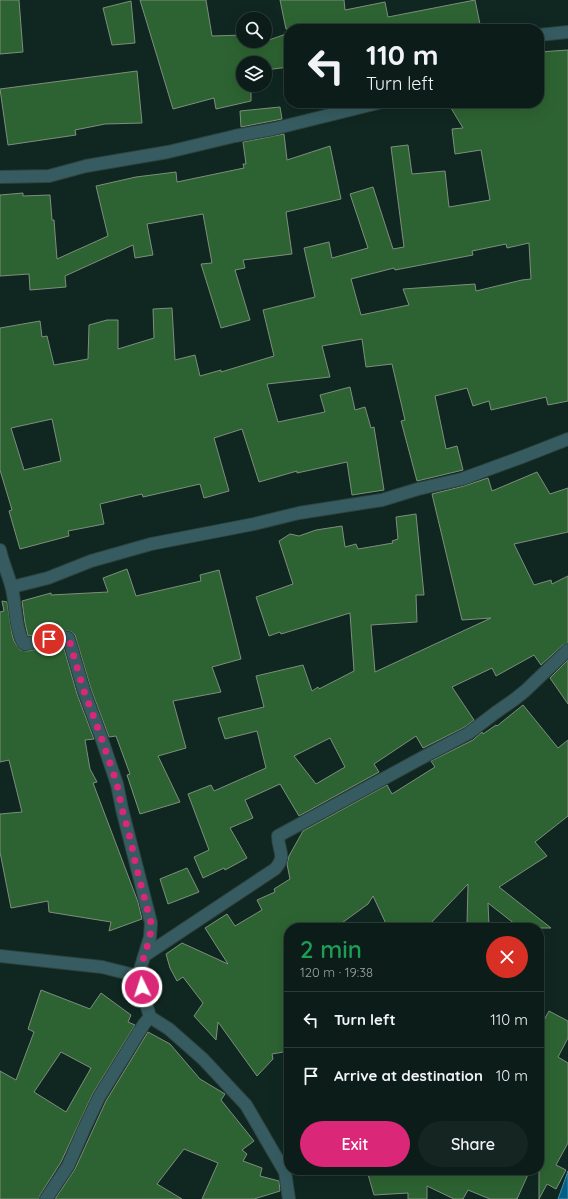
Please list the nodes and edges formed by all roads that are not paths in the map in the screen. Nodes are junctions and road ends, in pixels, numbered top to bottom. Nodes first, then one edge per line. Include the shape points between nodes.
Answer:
1 (568, 32) edge
2 (544, 34) edge
3 (358, 108) edge
4 (0, 177) edge
5 (568, 439) edge
6 (0, 550) edge
7 (12, 587) junction
8 (568, 650) edge
9 (0, 956) edge
10 (144, 956) junction
11 (138, 976) junction
12 (150, 1017) junction
13 (284, 1170) edge
14 (285, 1175) edge
15 (46, 1199) edge
16 (289, 1199) edge

1 - 2 street
3 - 4 street via 273,129 168,152 86,166 48,176
5 - 7 street via 462,479 382,500 299,513 151,544 91,561 48,578
6 - 7 street
7 - 10 street via 20,635 24,644 61,637 68,638 70,643 117,784 151,923
8 - 10 street via 525,691 469,733 278,836 282,856 275,869
9 - 11 street via 102,967
10 - 11 street
11 - 12 street
12 - 13 street via 169,1029 203,1059 246,1105
12 - 15 street via 99,1097 68,1166
14 - 16 street

